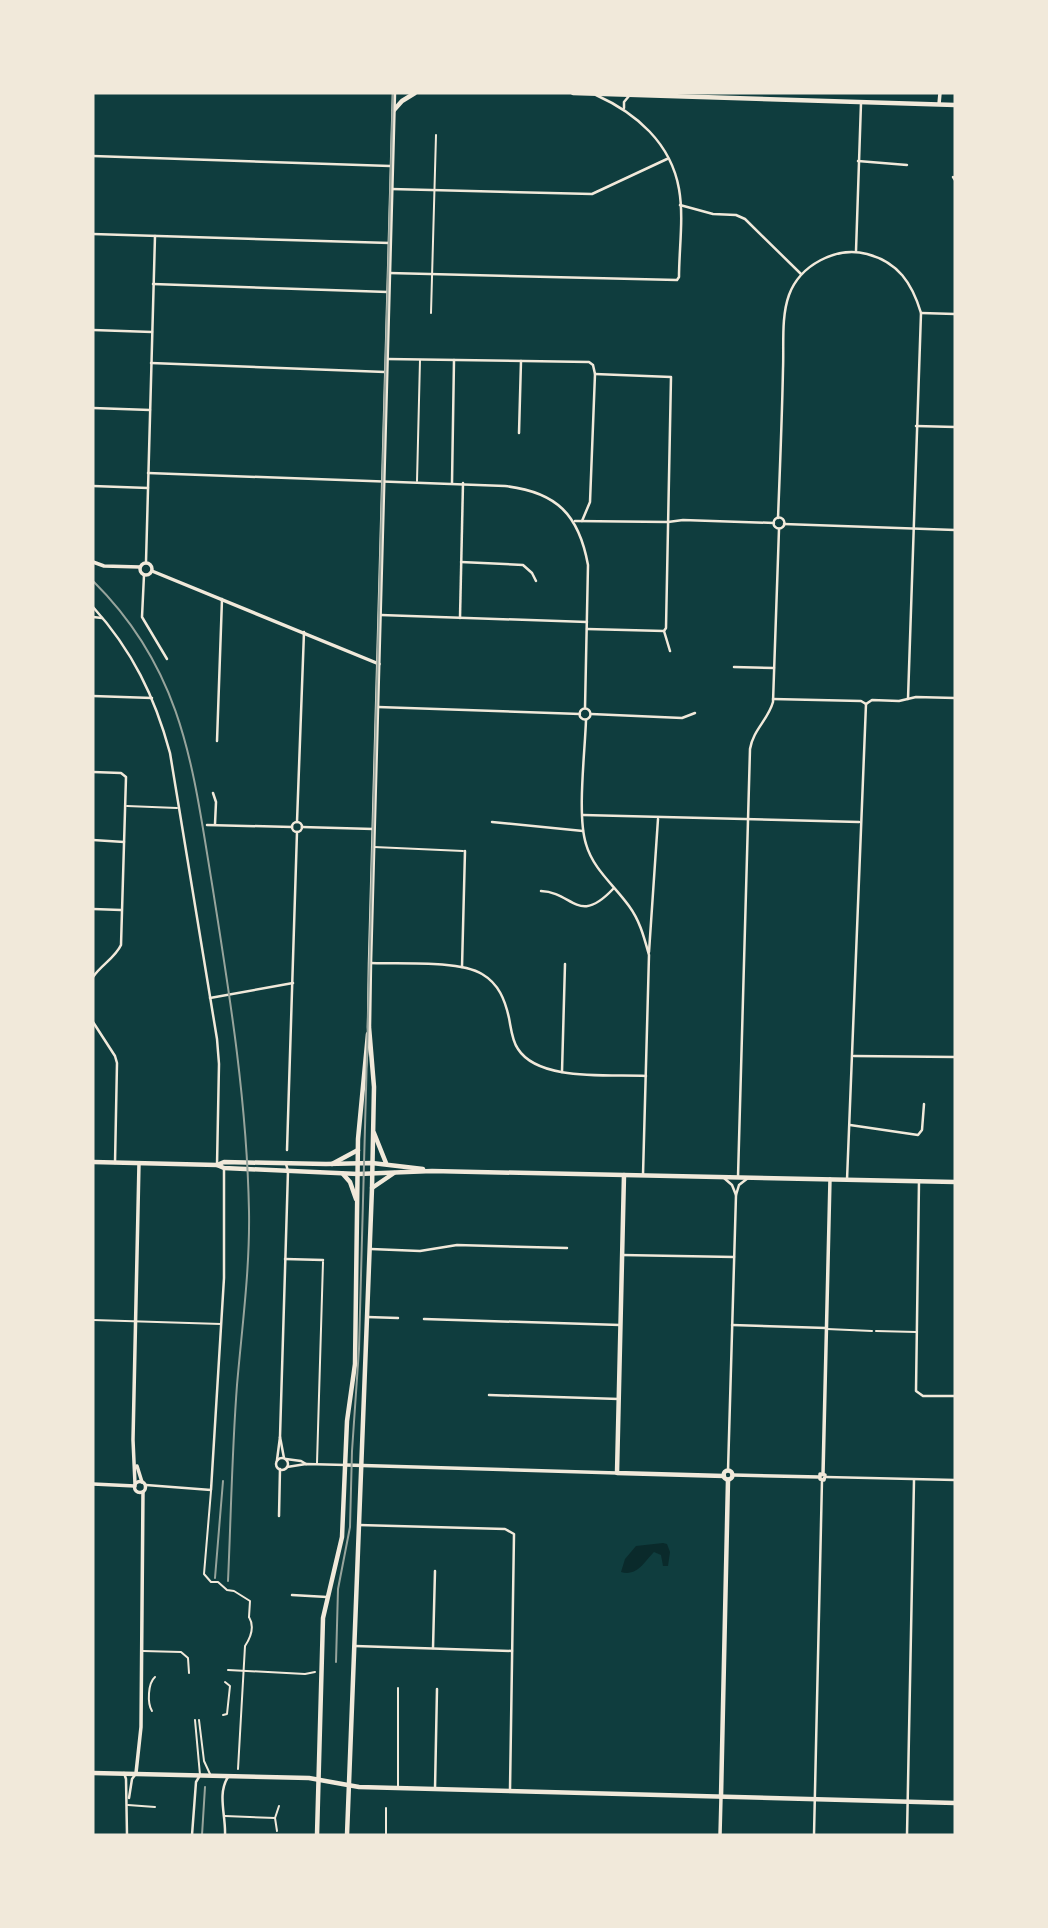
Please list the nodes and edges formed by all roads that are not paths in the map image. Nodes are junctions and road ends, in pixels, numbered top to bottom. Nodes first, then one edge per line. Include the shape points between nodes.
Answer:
1 (394, 93) edge
2 (415, 93) edge
3 (573, 93) edge
4 (593, 93) edge
5 (782, 93) edge
6 (940, 93) edge
7 (657, 94) edge
8 (631, 95) junction
9 (782, 100) junction
10 (860, 103) junction
11 (939, 104) junction
12 (955, 105) edge
13 (394, 111) junction
14 (626, 111) junction
15 (436, 135) dead end
16 (93, 156) edge
17 (669, 159) junction
18 (858, 161) junction
19 (907, 164) dead end
20 (392, 166) junction
21 (391, 189) junction
22 (434, 190) junction
23 (680, 205) junction
24 (93, 234) edge
25 (155, 236) junction
26 (390, 243) junction
27 (856, 251) junction
28 (389, 273) junction
29 (432, 274) junction
30 (802, 274) junction
31 (153, 284) junction
32 (389, 292) junction
33 (431, 313) dead end
34 (921, 313) junction
35 (955, 314) edge
36 (93, 330) edge
37 (152, 332) junction
38 (387, 359) junction
39 (420, 359) junction
40 (454, 360) junction
41 (522, 361) junction
42 (151, 363) junction
43 (387, 372) junction
44 (595, 374) junction
45 (93, 408) edge
46 (150, 410) junction
47 (916, 425) junction
48 (955, 427) edge
49 (519, 433) dead end
50 (148, 473) junction
51 (383, 481) junction
52 (417, 482) junction
53 (452, 483) junction
54 (463, 483) junction
55 (93, 486) edge
56 (148, 488) junction
57 (778, 518) junction
58 (575, 521) junction
59 (582, 521) junction
60 (668, 522) junction
61 (774, 523) junction
62 (784, 524) junction
63 (914, 528) junction
64 (779, 529) junction
65 (955, 530) edge
66 (93, 562) edge
67 (146, 562) junction
68 (461, 562) junction
69 (140, 567) junction
70 (152, 570) junction
71 (144, 575) junction
72 (536, 581) dead end
73 (222, 599) junction
74 (93, 607) edge
75 (380, 615) junction
76 (93, 617) edge
77 (103, 618) junction
78 (460, 618) junction
79 (587, 622) junction
80 (587, 629) junction
81 (664, 631) junction
82 (303, 632) junction
83 (670, 651) dead end
84 (167, 659) dead end
85 (379, 664) junction
86 (734, 667) dead end
87 (774, 668) junction
88 (93, 696) edge
89 (152, 698) junction
90 (955, 698) edge
91 (773, 699) junction
92 (908, 699) junction
93 (866, 704) junction
94 (378, 707) junction
95 (585, 708) junction
96 (695, 713) dead end
97 (580, 714) junction
98 (591, 714) junction
99 (586, 720) junction
100 (217, 741) dead end
101 (93, 772) edge
102 (213, 793) dead end
103 (125, 806) junction
104 (178, 808) junction
105 (583, 815) junction
106 (659, 818) junction
107 (748, 820) junction
108 (297, 822) junction
109 (492, 822) dead end
110 (860, 822) junction
111 (215, 824) junction
112 (207, 825) dead end
113 (292, 827) junction
114 (302, 827) junction
115 (373, 829) junction
116 (583, 831) junction
117 (297, 832) junction
118 (93, 841) edge
119 (124, 842) junction
120 (373, 847) junction
121 (466, 851) joint
122 (614, 888) junction
123 (541, 891) dead end
124 (93, 909) edge
125 (122, 910) junction
126 (649, 955) junction
127 (370, 963) junction
128 (565, 964) dead end
129 (462, 967) junction
130 (93, 977) edge
131 (293, 983) junction
132 (210, 998) junction
133 (93, 1022) edge
134 (369, 1027) junction
135 (852, 1056) junction
136 (955, 1057) edge
137 (562, 1072) junction
138 (646, 1076) junction
139 (924, 1104) dead end
140 (850, 1125) junction
141 (373, 1129) junction
142 (914, 1135) junction
143 (914, 1142) dead end
144 (287, 1150) dead end
145 (358, 1150) junction
146 (93, 1162) edge
147 (115, 1163) junction
148 (139, 1163) junction
149 (372, 1163) junction
150 (386, 1163) junction
151 (286, 1164) junction
152 (331, 1164) junction
153 (358, 1164) junction
154 (217, 1165) junction
155 (224, 1168) junction
156 (288, 1171) junction
157 (432, 1171) junction
158 (372, 1173) junction
159 (394, 1173) junction
160 (343, 1174) junction
161 (358, 1174) junction
162 (624, 1175) junction
163 (643, 1175) junction
164 (722, 1177) junction
165 (738, 1177) junction
166 (749, 1177) junction
167 (830, 1179) junction
168 (848, 1180) junction
169 (919, 1181) junction
170 (955, 1182) edge
171 (372, 1188) junction
172 (736, 1195) junction
173 (357, 1203) junction
174 (567, 1248) dead end
175 (369, 1249) junction
176 (622, 1255) junction
177 (734, 1258) junction
178 (285, 1259) junction
179 (323, 1260) joint
180 (367, 1317) junction
181 (398, 1318) dead end
182 (424, 1319) dead end
183 (93, 1320) edge
184 (136, 1321) junction
185 (222, 1324) junction
186 (620, 1325) junction
187 (732, 1325) junction
188 (826, 1328) junction
189 (872, 1331) dead end
190 (876, 1331) dead end
191 (917, 1332) junction
192 (489, 1395) dead end
193 (955, 1396) edge
194 (618, 1399) junction
195 (280, 1437) junction
196 (285, 1459) junction
197 (278, 1460) junction
198 (136, 1464) junction
199 (306, 1464) junction
200 (317, 1464) junction
201 (346, 1465) junction
202 (360, 1465) junction
203 (287, 1467) junction
204 (280, 1469) junction
205 (617, 1472) junction
206 (728, 1476) junction
207 (822, 1477) junction
208 (914, 1480) junction
209 (955, 1480) edge
210 (93, 1484) edge
211 (135, 1485) junction
212 (144, 1487) junction
213 (211, 1490) junction
214 (279, 1516) dead end
215 (359, 1525) junction
216 (435, 1571) dead end
217 (292, 1595) dead end
218 (327, 1597) junction
219 (354, 1646) junction
220 (433, 1648) junction
221 (142, 1651) junction
222 (512, 1651) junction
223 (228, 1670) dead end
224 (244, 1672) junction
225 (315, 1672) dead end
226 (189, 1673) dead end
227 (155, 1677) dead end
228 (225, 1682) dead end
229 (398, 1688) dead end
230 (437, 1689) dead end
231 (152, 1711) dead end
232 (223, 1715) dead end
233 (238, 1769) dead end
234 (93, 1773) edge
235 (124, 1773) junction
236 (136, 1774) junction
237 (211, 1775) junction
238 (200, 1776) junction
239 (218, 1776) junction
240 (230, 1776) junction
241 (318, 1779) junction
242 (224, 1785) junction
243 (350, 1785) junction
244 (398, 1788) junction
245 (435, 1789) junction
246 (510, 1791) junction
247 (721, 1797) junction
248 (814, 1799) junction
249 (908, 1802) junction
250 (955, 1803) edge
251 (128, 1805) junction
252 (279, 1806) dead end
253 (155, 1807) dead end
254 (386, 1808) dead end
255 (224, 1816) junction
256 (275, 1818) junction
257 (276, 1831) dead end
258 (127, 1835) edge
259 (192, 1835) edge
260 (225, 1835) edge
261 (317, 1835) edge
262 (347, 1835) edge
263 (386, 1835) edge
264 (720, 1835) edge
265 (814, 1835) edge
266 (907, 1835) edge

1 - 13 main road
2 - 13 main road
3 - 4 main road
4 - 8 main road
4 - 14 street
5 - 9 street
6 - 11 street
7 - 8 main road
7 - 9 main road
8 - 14 street via 624,102
9 - 10 main road
10 - 11 main road
10 - 18 street
11 - 12 main road
13 - 20 main road
14 - 17 street via 646,126
15 - 22 street
16 - 20 street
17 - 22 street via 592,194
17 - 23 street
18 - 19 street
18 - 27 street
20 - 21 main road
21 - 22 street
21 - 26 main road
22 - 29 street
23 - 29 street via 679,277 673,281
23 - 30 street via 745,219
24 - 25 street
25 - 26 street
25 - 31 street
26 - 28 main road
27 - 30 street via 820,260
27 - 34 street via 898,269 910,284
28 - 29 street
28 - 32 main road
29 - 33 street
30 - 57 street via 790,294 785,326
31 - 32 street
31 - 37 street
32 - 38 main road
34 - 35 street
34 - 47 street
36 - 37 street
37 - 42 street
38 - 39 street
38 - 43 main road
39 - 40 street
39 - 52 street
40 - 41 street
40 - 53 street
41 - 44 street via 589,362
41 - 49 street
42 - 43 street
42 - 46 street
43 - 51 main road
44 - 59 street via 590,502
44 - 60 street via 671,377
45 - 46 street
46 - 50 street
47 - 48 street
47 - 63 street
50 - 51 street
50 - 56 street
51 - 52 street
51 - 75 main road
52 - 53 street
53 - 54 street
54 - 58 street via 534,491
54 - 68 street
55 - 56 street
56 - 67 street
57 - 61 street
57 - 62 street
58 - 59 street
58 - 79 street via 588,565
59 - 60 street
60 - 61 street
60 - 81 street
61 - 64 street
62 - 63 street
62 - 64 street
63 - 65 street
63 - 92 street
64 - 87 street
66 - 69 street
67 - 69 street
67 - 70 street
68 - 72 street via 523,565
68 - 78 street
69 - 71 street
70 - 71 street
70 - 73 street
71 - 84 street via 142,617
73 - 82 street
73 - 100 street
74 - 77 street
75 - 78 street
75 - 85 main road
76 - 77 street
77 - 89 street via 133,658
78 - 79 street
79 - 80 street
80 - 81 street
80 - 95 street
81 - 83 street
82 - 85 street
82 - 108 street
85 - 94 main road
86 - 87 street
87 - 91 street
88 - 89 street
89 - 104 street via 170,753
90 - 92 street
91 - 93 street
91 - 107 street via 751,741
92 - 93 street
93 - 110 street
94 - 97 street
94 - 115 main road
95 - 97 street
95 - 98 street
96 - 98 street via 682,718
97 - 99 street
98 - 99 street
99 - 105 street
101 - 103 street via 124,774
102 - 111 street
103 - 104 street
103 - 119 street
104 - 132 street
105 - 106 street
105 - 116 street
106 - 107 street
106 - 126 street
107 - 110 street
107 - 165 street
108 - 113 street
108 - 114 street
109 - 116 street
110 - 135 street
111 - 112 street
111 - 113 street
113 - 117 street
114 - 115 street
114 - 117 street
115 - 120 main road
116 - 122 street via 597,867
117 - 131 street
118 - 119 street
119 - 125 street
120 - 121 street
120 - 127 main road
121 - 129 street
122 - 123 street via 596,902 580,906 556,893
122 - 126 street via 641,927
124 - 125 street
125 - 130 street via 118,952
126 - 138 street
127 - 129 street
127 - 134 main road
128 - 137 street
129 - 137 street via 480,972 501,993 515,1045 523,1057
131 - 132 street
131 - 144 street
132 - 154 street via 219,1064
133 - 147 street via 117,1063
134 - 141 main road
134 - 145 main road
135 - 136 street
135 - 140 street
137 - 138 street
138 - 163 street
139 - 142 street via 922,1130
140 - 142 street
140 - 168 street
141 - 149 main road
141 - 150 main road
142 - 143 street
145 - 152 main road
145 - 153 main road
146 - 147 main road
147 - 148 main road
148 - 154 main road
148 - 184 street
149 - 150 main road
149 - 153 main road
149 - 158 main road
150 - 157 main road
151 - 152 main road
151 - 154 main road
151 - 156 street
152 - 153 main road
153 - 161 main road
154 - 155 main road
155 - 156 main road
155 - 185 street
156 - 160 main road
156 - 178 street
157 - 159 main road
157 - 162 main road
158 - 159 main road
158 - 161 main road
158 - 171 main road
159 - 171 main road
160 - 161 main road
160 - 173 main road
161 - 173 main road
162 - 163 main road
162 - 176 main road
163 - 164 main road
164 - 165 main road
164 - 172 street
165 - 166 main road
166 - 167 main road
166 - 172 street
167 - 168 main road
167 - 188 street
168 - 169 main road
169 - 170 main road
169 - 191 street
171 - 175 main road
172 - 177 street
173 - 201 main road via 355,1364
174 - 175 street via 457,1245 420,1251
175 - 180 main road
176 - 177 street
176 - 186 main road
177 - 187 street
178 - 179 street
178 - 195 street
179 - 200 street
180 - 181 street
180 - 202 main road
182 - 186 street
183 - 184 street
184 - 185 street
184 - 198 street
185 - 213 street
186 - 194 main road
187 - 188 street
187 - 206 street
188 - 189 street
188 - 207 street
190 - 191 street
191 - 193 street via 918,1395
192 - 194 street
194 - 205 main road
195 - 196 street
195 - 197 street
196 - 197 street
196 - 199 street
196 - 203 street
197 - 204 street
198 - 211 street
198 - 212 street
199 - 200 street
199 - 203 street
200 - 201 street
201 - 202 street
201 - 218 main road via 342,1537
202 - 205 street
202 - 215 main road
203 - 204 street
204 - 214 street
205 - 206 main road
206 - 207 street
206 - 247 main road
207 - 208 street
207 - 248 street
208 - 209 street
208 - 249 street
210 - 211 street
211 - 212 street
211 - 212 street via 138,1492
212 - 213 street
212 - 221 street
213 - 224 street via 204,1574 250,1601 251,1639 246,1645
215 - 219 main road
215 - 222 street via 505,1528 512,1532
216 - 220 street
217 - 218 street
218 - 241 main road
219 - 220 street
219 - 243 main road
220 - 222 street
221 - 226 street via 181,1652 188,1658
221 - 236 street
222 - 246 street
223 - 224 street
224 - 225 street
224 - 233 street
227 - 231 street via 150,1690
228 - 232 street via 230,1686 229,1709
229 - 244 street
230 - 245 street
234 - 235 main road
235 - 236 main road
235 - 251 street
236 - 238 main road
236 - 251 street
237 - 238 main road
237 - 238 street via 204,1764 197,1720
237 - 239 main road
238 - 259 street via 195,1782
239 - 240 main road
239 - 242 street
240 - 241 main road
240 - 242 street
241 - 243 main road
241 - 261 main road
242 - 255 street
243 - 244 main road
243 - 262 main road
244 - 245 main road
245 - 246 main road
246 - 247 main road
247 - 248 main road
247 - 264 street
248 - 249 main road
248 - 265 street
249 - 250 main road
249 - 266 street
251 - 253 street
251 - 258 street
252 - 256 street
254 - 263 street
255 - 256 street
255 - 260 street
256 - 257 street

